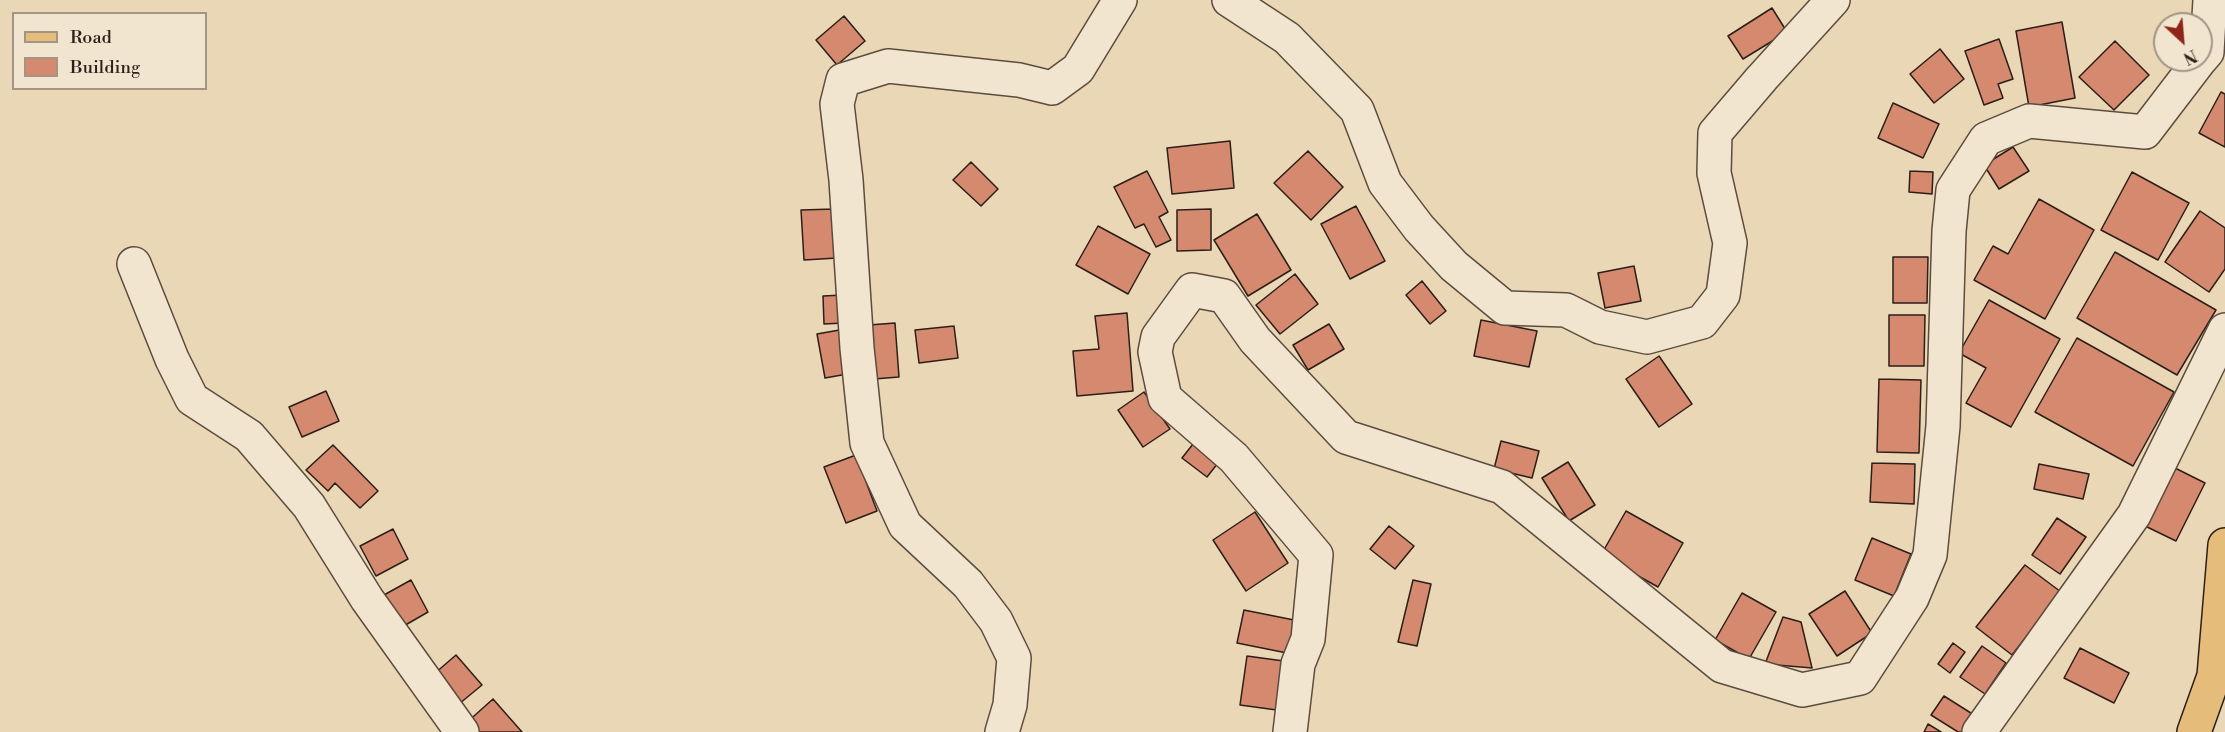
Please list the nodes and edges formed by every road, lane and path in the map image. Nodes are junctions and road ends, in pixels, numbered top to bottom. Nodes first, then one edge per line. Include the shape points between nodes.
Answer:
1 (1120, 0) edge
2 (1229, 0) edge
3 (1833, 0) edge
4 (2192, 72) edge
5 (134, 264) dead end
6 (2225, 330) edge
7 (2225, 545) edge
8 (462, 732) edge
9 (1002, 732) edge
10 (1290, 732) edge
11 (1979, 732) edge
12 (2194, 732) edge

1 - 9 street via 1078,69 1052,88 1019,80 888,66 843,80 837,105 867,443 905,525 968,584 996,621 1014,658 1010,705
2 - 3 street via 1287,38 1357,110 1385,183 1454,266 1505,308 1566,310 1600,327 1647,337 1702,322 1723,295 1730,243 1714,173 1715,133
4 - 10 street via 2145,132 2029,121 1986,139 1953,190 1943,426 1930,555 1912,598 1860,678 1802,690 1722,666 1502,487 1346,437 1255,340 1224,296 1192,290 1158,337 1155,352 1165,398 1234,458 1316,555 1308,639 1298,664
5 - 8 street via 192,399 249,436 309,506 367,599
6 - 11 street via 2134,515
7 - 12 main road via 2214,676

